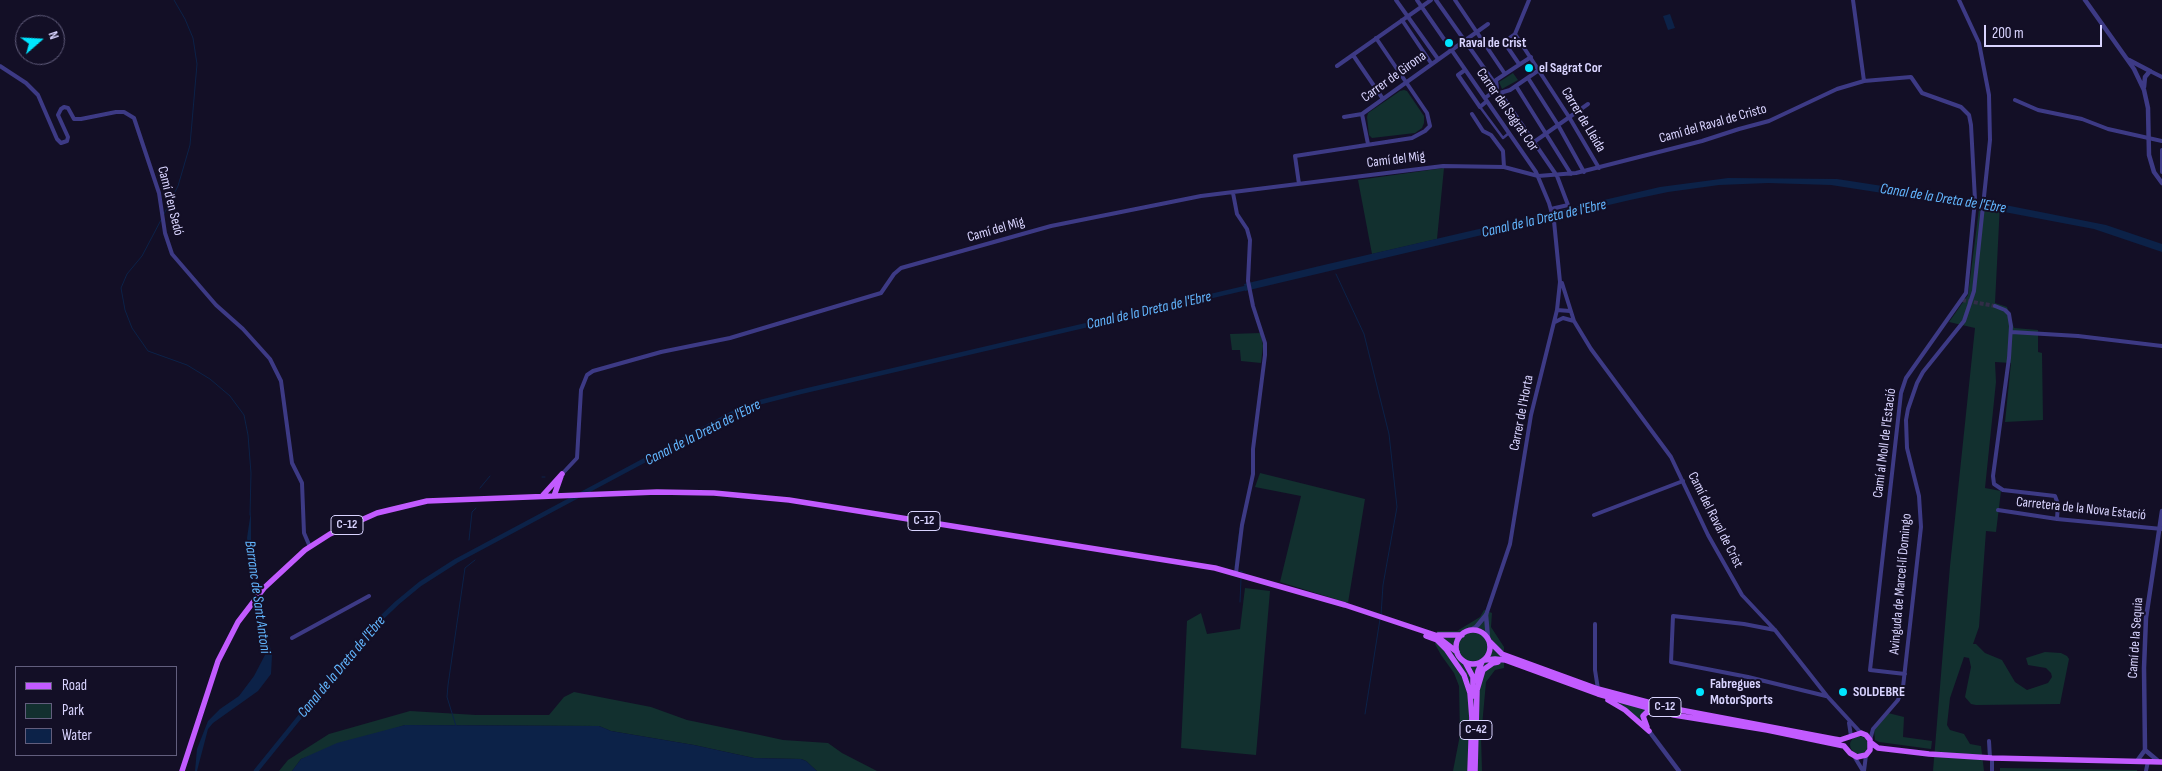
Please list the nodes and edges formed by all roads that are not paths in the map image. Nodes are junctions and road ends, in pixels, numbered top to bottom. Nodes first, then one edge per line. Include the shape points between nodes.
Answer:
1 (1396, 0) edge
2 (1417, 0) edge
3 (1431, 0) edge
4 (1436, 0) edge
5 (1455, 0) edge
6 (1529, 0) edge
7 (1853, 0) edge
8 (1959, 0) edge
9 (2085, 0) edge
10 (1422, 6) junction
11 (1407, 16) junction
12 (1402, 20) junction
13 (1488, 24) dead end
14 (1477, 32) junction
15 (1515, 34) junction
16 (1376, 38) junction
17 (1464, 40) junction
18 (1451, 49) junction
19 (1353, 55) junction
20 (1530, 56) junction
21 (2126, 58) junction
22 (1438, 59) junction
23 (1431, 63) junction
24 (1519, 64) junction
25 (0, 66) edge
26 (1337, 66) dead end
27 (1466, 70) junction
28 (1539, 70) junction
29 (2148, 71) junction
30 (1505, 74) junction
31 (2137, 75) junction
32 (2162, 77) edge
33 (1528, 78) junction
34 (1864, 81) junction
35 (1406, 82) junction
36 (1516, 86) junction
37 (1496, 87) junction
38 (2144, 90) junction
39 (1501, 94) junction
40 (1383, 99) junction
41 (1486, 100) junction
42 (2015, 100) dead end
43 (1588, 104) dead end
44 (1480, 107) junction
45 (1362, 114) junction
46 (1472, 114) dead end
47 (1344, 117) dead end
48 (1569, 117) junction
49 (1558, 125) junction
50 (1509, 133) junction
51 (1546, 134) junction
52 (2148, 139) junction
53 (1534, 142) junction
54 (2162, 142) edge
55 (1368, 144) junction
56 (2162, 150) edge
57 (1504, 166) junction
58 (1599, 168) junction
59 (1584, 172) junction
60 (1571, 174) junction
61 (1538, 176) junction
62 (1556, 176) junction
63 (2161, 178) edge
64 (1299, 184) junction
65 (1233, 193) junction
66 (1975, 200) joint
67 (1551, 210) junction
68 (1560, 276) junction
69 (1995, 306) tunnel mouth
70 (1570, 310) junction
71 (1557, 311) junction
72 (1566, 318) junction
73 (1574, 321) junction
74 (1554, 323) junction
75 (2011, 332) junction
76 (2162, 346) edge
77 (562, 474) junction
78 (1683, 481) junction
79 (558, 487) junction
80 (550, 488) junction
81 (543, 495) junction
82 (563, 495) junction
83 (554, 496) junction
84 (1998, 510) dead end
85 (2162, 511) edge
86 (1594, 515) dead end
87 (2057, 519) junction
88 (2161, 529) edge
89 (310, 547) junction
90 (1236, 573) junction
91 (369, 596) dead end
92 (1486, 615) junction
93 (1595, 624) dead end
94 (1406, 625) junction
95 (1775, 630) junction
96 (1469, 631) junction
97 (1462, 634) junction
98 (1436, 636) junction
99 (292, 638) dead end
100 (1489, 640) junction
101 (1457, 652) junction
102 (1483, 661) junction
103 (1465, 662) junction
104 (1517, 665) junction
105 (1905, 674) junction
106 (1477, 690) junction
107 (1598, 692) junction
108 (1827, 696) junction
109 (1674, 715) junction
110 (1472, 718) junction
111 (1848, 721) junction
112 (1873, 729) junction
113 (1649, 731) junction
114 (1862, 733) junction
115 (1850, 736) junction
116 (1870, 741) junction
117 (1989, 741) dead end
118 (1878, 748) junction
119 (1848, 750) junction
120 (2145, 750) junction
121 (1867, 754) junction
122 (1854, 756) junction
123 (1991, 758) junction
124 (2136, 761) junction
125 (2149, 761) junction
126 (2161, 762) edge
127 (182, 771) edge
128 (1470, 771) edge
129 (1475, 771) edge
130 (1679, 771) edge
131 (1864, 771) edge
132 (1992, 771) edge
133 (2146, 771) edge

1 - 11 street
2 - 10 street, Carrer del Sagrat Cor
3 - 10 street
4 - 17 street
5 - 14 street
6 - 15 street
7 - 34 street
8 - 105 street, Avinguda de Marcel·lí Domingo via 1979,43 1988,83 1990,140 1972,302 1959,330 1929,363 1917,383 1906,420 1907,448 1919,496 1920,527
9 - 21 street
10 - 11 street
10 - 18 street, Carrer del Sagrat Cor
11 - 12 street
11 - 22 street
12 - 16 street
12 - 23 street
13 - 14 street, Carrer de Girona
14 - 17 street, Carrer de Girona
14 - 30 street
15 - 20 street, Carrer de Lleida
15 - 24 street via 1504,42
16 - 19 street
16 - 35 street
17 - 18 street, Carrer de Girona
17 - 37 street
18 - 22 street, Carrer de Girona
18 - 27 street, Carrer del Sagrat Cor
19 - 26 street
19 - 40 street
20 - 24 street
20 - 28 street, Carrer de Lleida
21 - 29 street
21 - 31 street
22 - 23 street, Carrer de Girona
23 - 35 street, Carrer de Girona
24 - 30 street
25 - 89 street, Camí d'en Sedó via 38,95 61,142 67,141 68,137 58,115 64,107 74,119 116,112 124,112 134,118 159,194 172,254 216,305 270,359 281,381 292,463 302,483 304,533
27 - 41 street, Carrer del Sagrat Cor
27 - 44 street via 1458,75
28 - 33 street
28 - 48 street, Carrer de Lleida
29 - 31 street via 2140,70
29 - 32 street
29 - 38 street
30 - 37 street via 1496,80
31 - 38 street
33 - 36 street
33 - 49 street
34 - 58 street, Camí del Raval de Cristo via 1837,89 1769,121
34 - 66 street, Camí del Raval de Cristo via 1911,77 1922,93 1966,110 1971,125
35 - 40 street, Carrer de Girona
35 - 55 street via 1427,113 1430,126 1412,138
36 - 39 street
36 - 51 street
37 - 39 street
37 - 41 street
38 - 52 street via 2148,108
39 - 53 street
40 - 45 street, Carrer de Girona
41 - 44 street
41 - 50 street, Carrer del Sagrat Cor
42 - 52 street via 2038,110 2082,119
43 - 48 street
44 - 50 street via 1503,138
45 - 47 street
45 - 55 street, Carrer de Girona
46 - 57 street via 1503,151
48 - 49 street
48 - 58 street, Carrer de Lleida
49 - 51 street
49 - 59 street
50 - 61 street, Carrer del Sagrat Cor
51 - 53 street
51 - 60 street
52 - 54 street
52 - 63 street via 2149,155
53 - 62 street
55 - 64 street via 1295,156
56 - 63 street
57 - 61 street, Camí del Mig
57 - 64 street, Camí del Mig via 1443,166
58 - 59 street, Camí del Raval de Cristo
59 - 60 street, Camí del Raval de Cristo
60 - 62 street, Camí del Mig
61 - 62 street, Camí del Mig
61 - 67 street, Carrer del Sagrat Cor
62 - 67 street via 1568,205
64 - 65 street, Camí del Mig
65 - 77 street, Camí del Mig via 1179,199 984,244 902,268 882,293 730,338 661,352 593,371 587,375 581,390 577,458
65 - 90 street via 1237,214 1250,240 1249,290 1265,343 1253,474
66 - 105 street, Camí al Moll de l'Estació via 1966,293 1902,386 1870,670
67 - 68 street, Carrer de l'Horta
68 - 70 street, Camí del Raval de Crist
68 - 71 street, Carrer de l'Horta
69 - 75 street via 2008,314
70 - 71 street
70 - 73 street, Camí del Raval de Crist
71 - 72 street
71 - 74 street, Carrer de l'Horta
72 - 73 street
72 - 74 street
73 - 78 street, Camí del Raval de Crist via 1591,349 1661,441
74 - 92 street, Carrer de l'Horta via 1531,415 1510,544
75 - 76 street
75 - 87 street via 1994,484 2003,490 2055,496
77 - 79 main road
77 - 80 main road
78 - 86 street
78 - 95 street, Camí del Raval de Crist via 1708,535 1742,595
79 - 80 main road
79 - 82 main road
79 - 83 main road
80 - 81 main road
80 - 83 main road
81 - 83 main road, C-12
81 - 89 main road, C-12 via 427,501 402,506 354,521
82 - 83 main road, C-12
82 - 90 main road, C-12 via 697,493 789,500
84 - 87 street, Carretera de la Nova Estació
85 - 88 street, Camí de la Sequia
87 - 88 street, Carretera de la Nova Estació
88 - 120 street, Camí de la Sequia via 2146,618
89 - 127 main road, C-12 via 264,588 238,622 218,661
90 - 94 main road, C-12
91 - 99 street
92 - 96 street
92 - 100 street
93 - 107 street
94 - 98 main road, C-12
94 - 110 main road via 1437,640 1449,654 1469,688
95 - 108 street, Camí del Raval de Crist
95 - 108 street via 1673,616 1671,662
96 - 97 main road, C-12
96 - 100 main road, C-12 via 1480,632
97 - 98 main road, C-12
97 - 101 main road via 1457,642
98 - 101 main road, C-12
100 - 102 main road via 1490,652
100 - 107 main road, C-12 via 1502,654
101 - 103 main road, C-12
102 - 103 main road, C-12 via 1474,665
102 - 104 main road, C-12 via 1500,659
102 - 106 main road, C-42 via 1477,676
103 - 110 main road, C-42 via 1473,677
104 - 106 main road via 1490,664 1483,670
104 - 107 main road, C-12
105 - 112 street, Avinguda de Marcel·lí Domingo via 1902,695
106 - 129 main road, C-42
107 - 109 main road, C-12
107 - 113 main road
107 - 115 main road, C-12 via 1834,739
108 - 111 street, Camí del Raval de Crist
109 - 113 main road via 1647,712 1643,719
109 - 119 main road, C-12 via 1767,730 1844,746
110 - 128 main road, C-42
111 - 114 street, Camí del Raval de Crist
111 - 115 street
112 - 114 street
112 - 116 street
113 - 130 street
114 - 115 main road, C-12
114 - 116 main road
115 - 119 main road via 1846,745
116 - 118 main road
116 - 121 main road
117 - 123 street
118 - 121 main road
118 - 123 main road
119 - 122 main road, C-12
120 - 124 street
120 - 126 street
121 - 122 main road
121 - 131 street
122 - 131 street
123 - 124 main road
123 - 132 street
124 - 125 main road
125 - 126 main road
125 - 133 street

